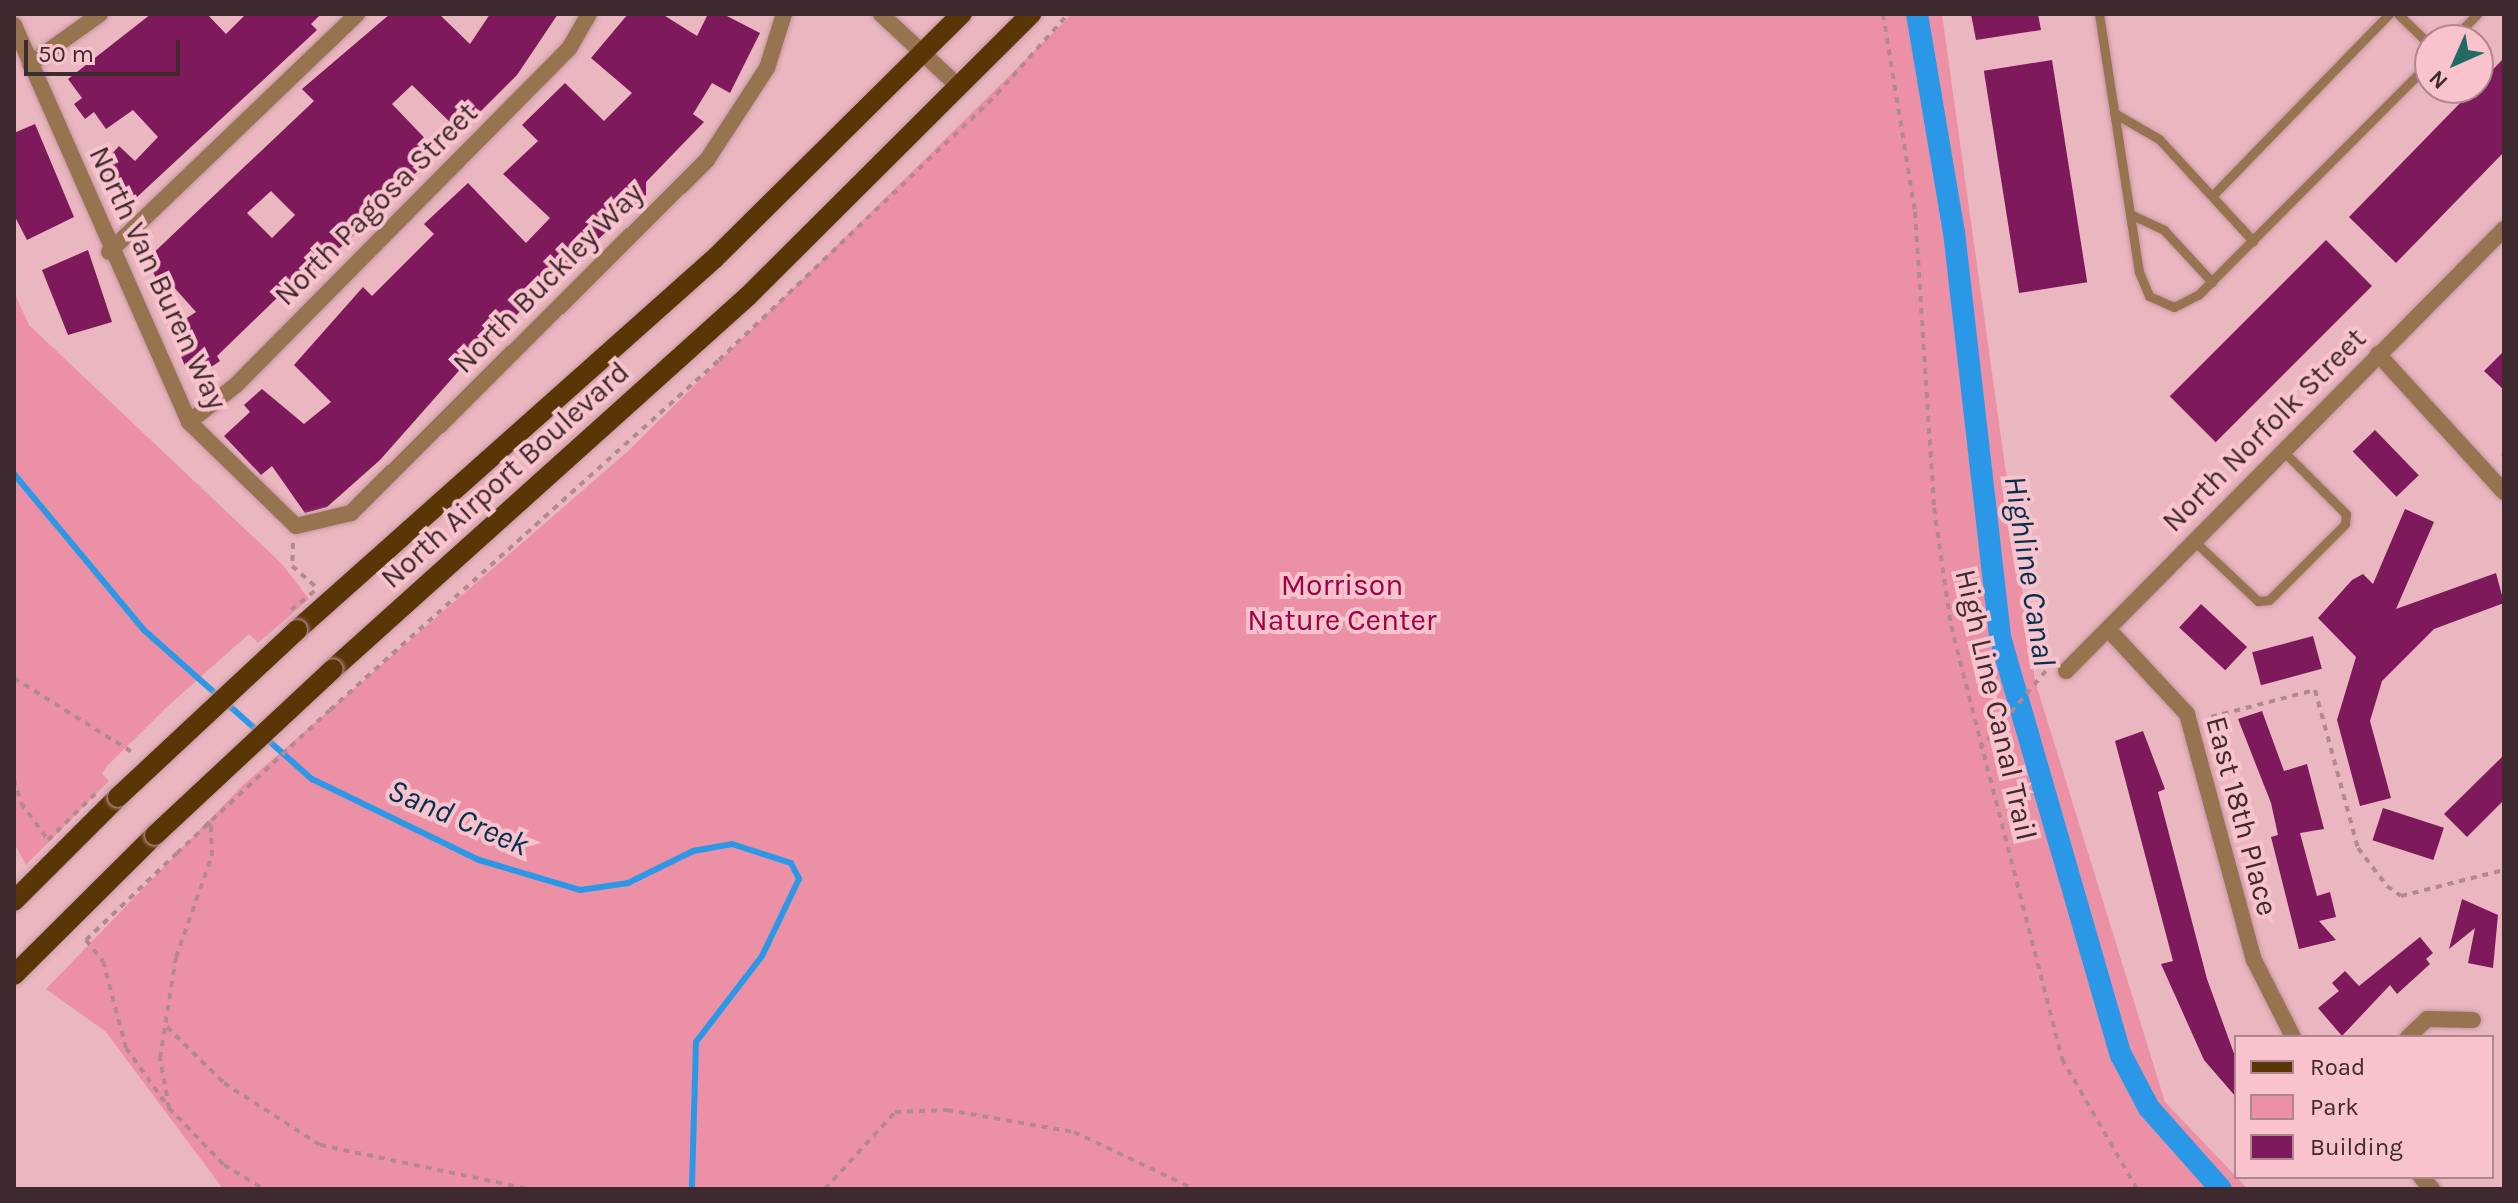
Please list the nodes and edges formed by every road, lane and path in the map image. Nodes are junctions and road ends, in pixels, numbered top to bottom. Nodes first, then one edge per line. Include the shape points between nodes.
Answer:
1 (100, 14) edge
2 (357, 14) edge
3 (589, 14) edge
4 (784, 14) edge
5 (881, 14) edge
6 (962, 14) edge
7 (1031, 14) edge
8 (1068, 14) edge
9 (1883, 14) edge
10 (2099, 14) edge
11 (2389, 14) edge
12 (2398, 14) edge
13 (14, 25) edge
14 (2414, 30) edge
15 (923, 54) junction
16 (30, 64) junction
17 (2414, 78) edge
18 (958, 86) junction
19 (2114, 113) junction
20 (2212, 196) junction
21 (2130, 214) junction
22 (2504, 229) edge
23 (2253, 241) junction
24 (109, 252) junction
25 (2212, 282) junction
26 (2378, 354) junction
27 (189, 422) junction
28 (2282, 450) junction
29 (2504, 492) edge
30 (296, 526) joint
31 (2193, 540) junction
32 (291, 549) dead end
33 (318, 588) dead end
34 (2108, 629) junction
35 (2067, 670) joint
36 (2211, 717) dead end
37 (1980, 749) junction
38 (14, 779) edge
39 (48, 840) dead end
40 (2504, 870) edge
41 (14, 901) edge
42 (14, 975) edge
43 (2473, 1020) dead end
44 (165, 1025) dead end
45 (2292, 1035) edge
46 (2410, 1035) edge
47 (264, 1189) edge
48 (529, 1189) edge
49 (825, 1189) edge
50 (1194, 1189) edge
51 (2137, 1189) edge

1 - 16 street
2 - 24 street
3 - 27 street, North Pagosa Street via 559,59 236,385
4 - 30 street, North Buckley Way via 767,68 707,160 351,513
5 - 15 street
6 - 15 main road, North Airport Boulevard
7 - 18 main road, North Airport Boulevard
8 - 47 path, bridge via 997,94 719,360 330,710 86,940 103,961 126,1048 169,1108 224,1165
9 - 37 path, High Line Canal Trail via 1915,212 1934,508 1951,626
10 - 19 lane
11 - 20 lane
12 - 14 lane
13 - 16 street, North Van Buren Way
15 - 18 street
15 - 41 main road, North Airport Boulevard, bridge via 703,269 297,630
16 - 24 street, North Van Buren Way
17 - 23 lane
18 - 42 main road, North Airport Boulevard, bridge via 748,296 333,669
19 - 20 lane via 2159,139
19 - 21 lane
20 - 23 lane
21 - 25 lane via 2164,230
21 - 25 lane via 2149,296 2174,307
22 - 26 street, North Norfolk Street
23 - 25 lane
24 - 27 street, North Van Buren Way
26 - 28 street, North Norfolk Street
26 - 29 street
27 - 30 street, North Van Buren Way
28 - 31 street, North Norfolk Street
28 - 31 lane via 2346,514 2345,524 2269,600 2258,601
31 - 34 street, North Norfolk Street
32 - 33 path via 292,566
34 - 35 street, North Norfolk Street
34 - 45 street, East 18th Place via 2187,714 2254,960
35 - 37 path via 2044,668
36 - 40 path via 2315,690 2358,848 2387,886 2401,896
37 - 51 path, High Line Canal Trail via 2062,1059
38 - 39 path via 21,803
43 - 46 street via 2427,1019
44 - 48 path via 224,1083 320,1145
49 - 50 path via 895,1112 947,1110 1074,1132

